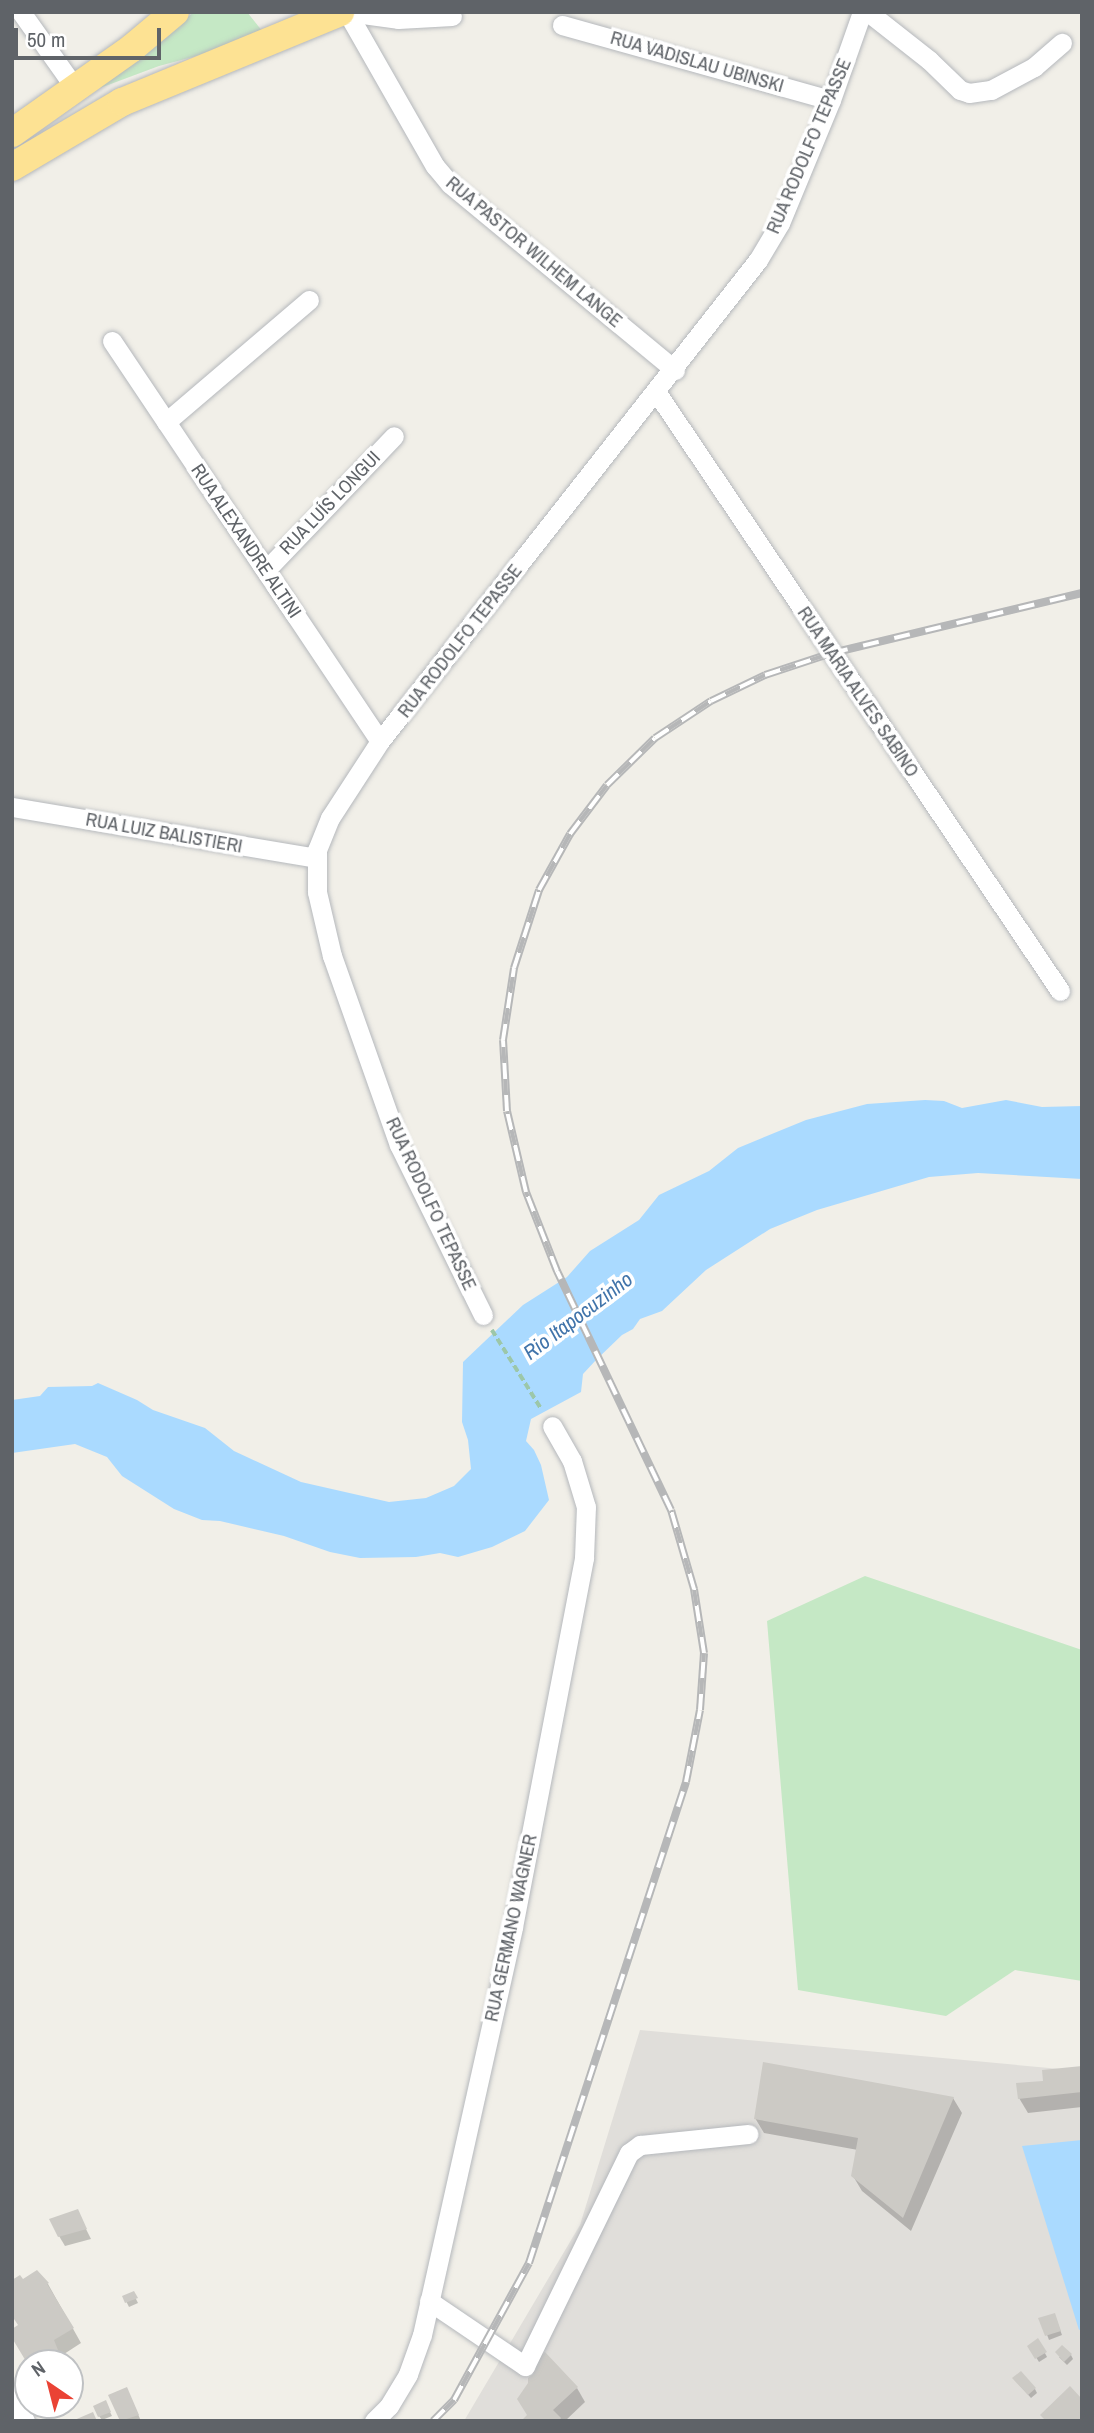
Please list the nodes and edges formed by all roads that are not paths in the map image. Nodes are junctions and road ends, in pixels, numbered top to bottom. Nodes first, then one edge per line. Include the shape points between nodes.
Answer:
1 (21, 12) edge
2 (175, 12) edge
3 (278, 12) edge
4 (347, 12) edge
5 (872, 14) edge
6 (452, 16) dead end
7 (328, 17) edge
8 (562, 25) dead end
9 (1062, 43) dead end
10 (75, 88) junction
11 (831, 100) junction
12 (12, 133) edge
13 (12, 167) edge
14 (309, 300) dead end
15 (112, 341) dead end
16 (675, 370) junction
17 (657, 393) junction
18 (166, 422) junction
19 (394, 436) dead end
20 (266, 570) junction
21 (380, 740) junction
22 (12, 807) edge
23 (316, 858) junction
24 (1060, 991) dead end
25 (484, 1315) road end
26 (552, 1426) road end
27 (747, 2134) dead end
28 (429, 2301) junction
29 (12, 2393) edge
30 (25, 2421) edge
31 (374, 2421) edge

1 - 10 street
2 - 10 highway
3 - 7 highway via 299,21
4 - 6 street via 398,19
4 - 16 street, RUA PASTOR WILHEM LANGE via 435,166 450,184
5 - 9 street via 969,93 991,90 1034,67
5 - 11 street, RUA RODOLFO TEPASSE
7 - 13 highway via 122,102
8 - 11 street, RUA VADISLAU UBINSKI
10 - 12 highway
11 - 16 street, RUA RODOLFO TEPASSE via 780,223 758,260
14 - 18 street
15 - 18 street, RUA ALEXANDRE ALTINI
16 - 17 street, RUA RODOLFO TEPASSE
17 - 21 street, RUA RODOLFO TEPASSE
17 - 24 street, RUA MARIA ALVES SABINO
18 - 20 street, RUA ALEXANDRE ALTINI
19 - 20 street, RUA LUÍS LONGUI
20 - 21 street, RUA ALEXANDRE ALTINI
21 - 23 street, RUA RODOLFO TEPASSE via 330,818
22 - 23 street, RUA LUIZ BALISTIERI
23 - 25 street, RUA RODOLFO TEPASSE via 317,892 332,956 399,1145
26 - 28 street, RUA GERMANO WAGNER via 572,1461 586,1507 584,1558 513,1927
27 - 28 street via 640,2146 629,2153 525,2366
28 - 31 street, RUA GERMANO WAGNER via 408,2374
29 - 30 street

